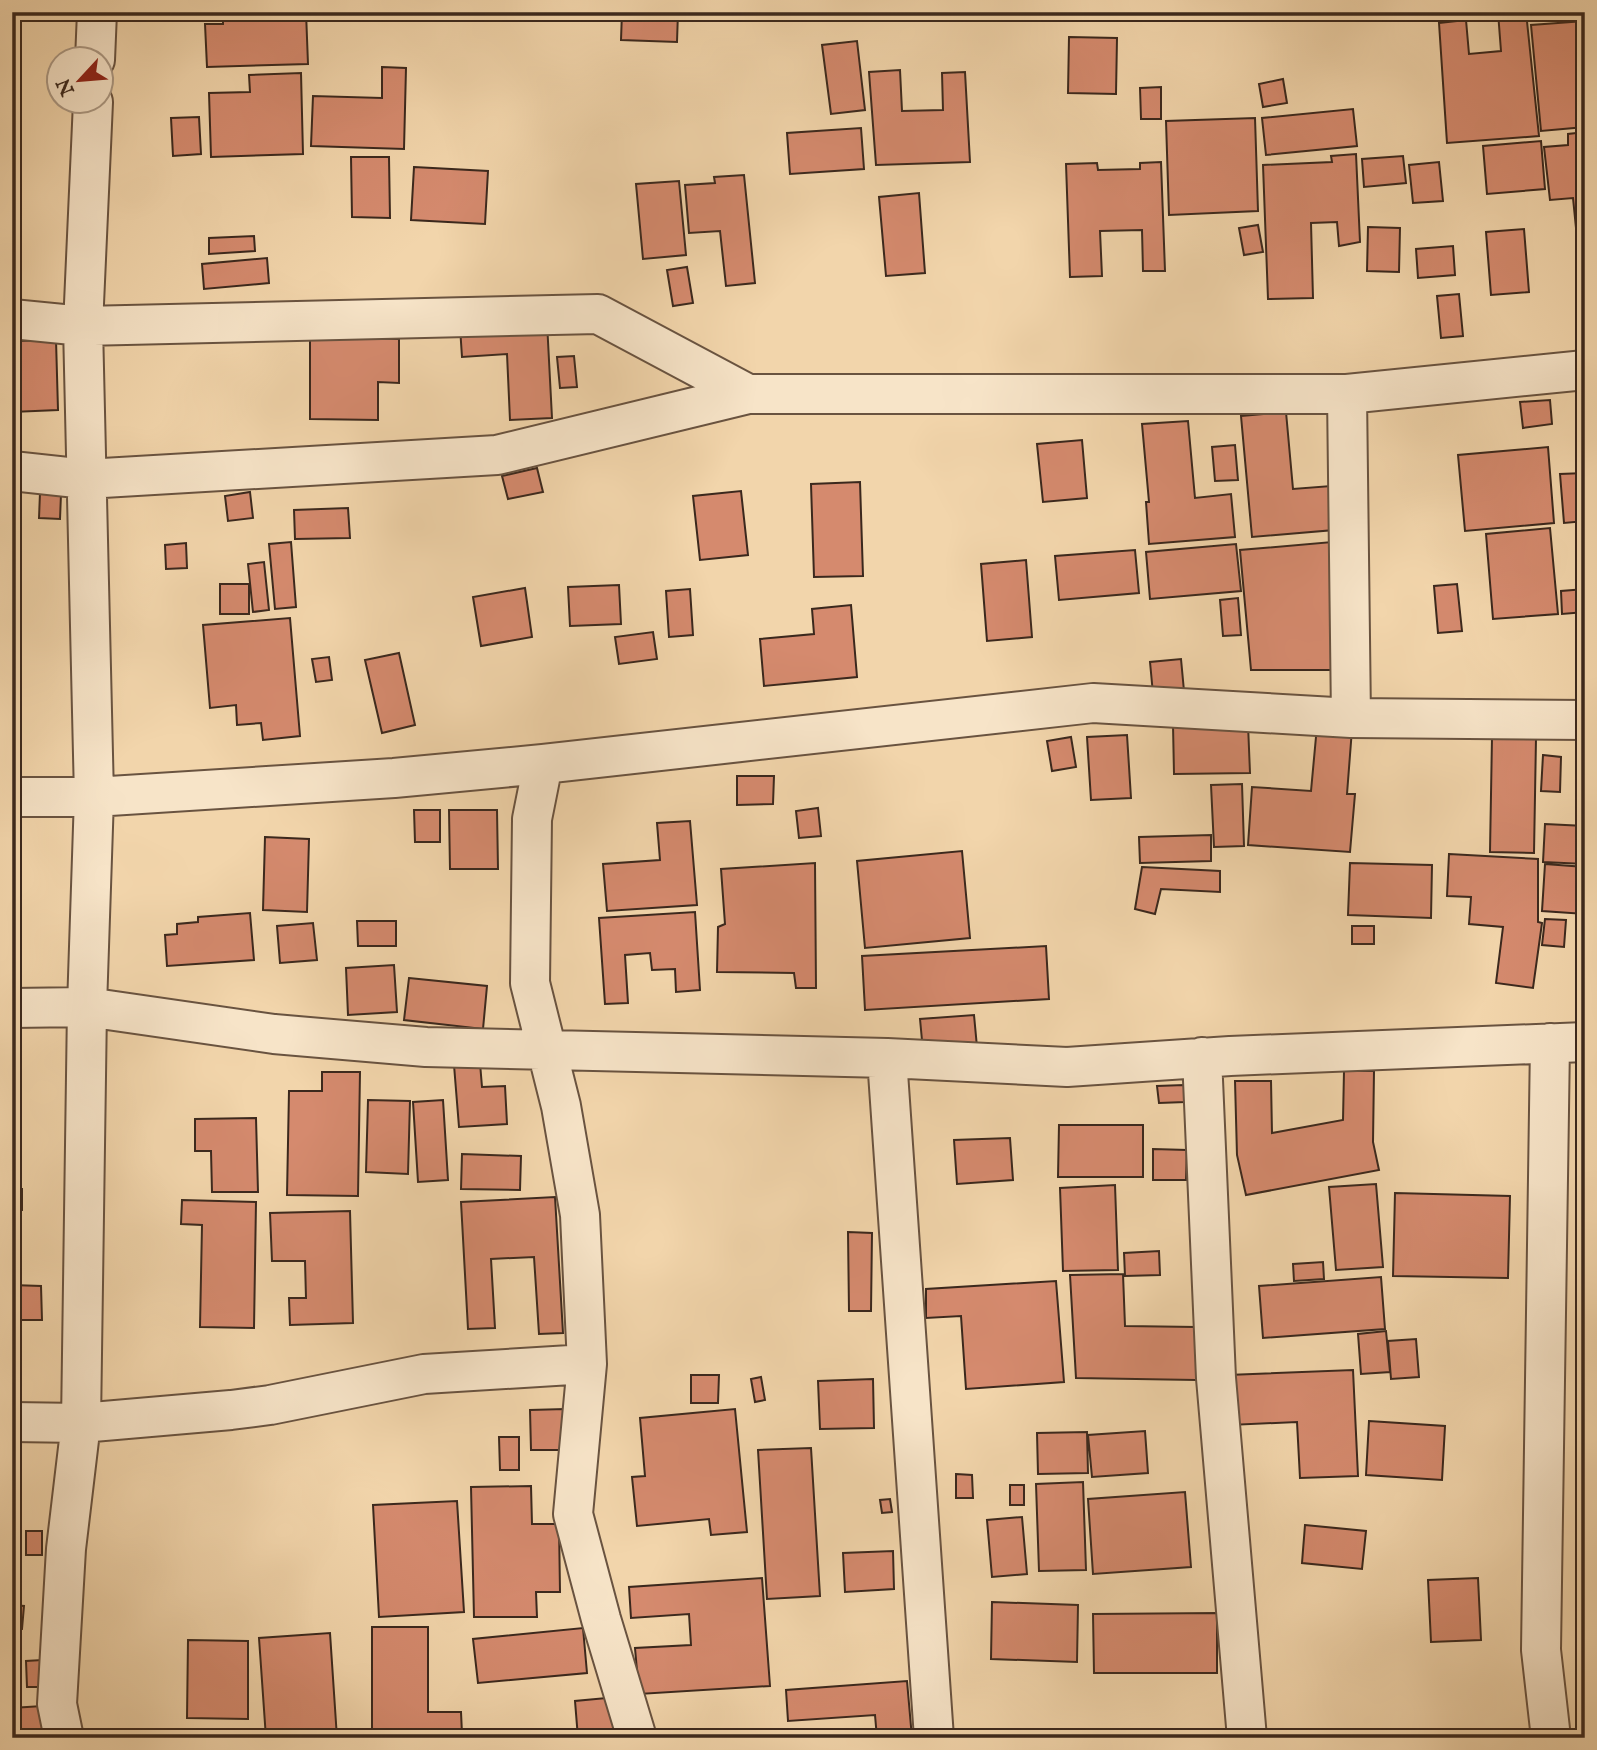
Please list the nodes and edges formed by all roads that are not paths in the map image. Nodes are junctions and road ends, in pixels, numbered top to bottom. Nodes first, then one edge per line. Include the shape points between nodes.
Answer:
1 (97, 12) edge
2 (96, 46) edge
3 (92, 116) edge
4 (12, 320) edge
5 (83, 326) junction
6 (1585, 370) edge
7 (748, 394) junction
8 (1347, 394) junction
9 (12, 471) edge
10 (86, 479) junction
11 (1351, 718) junction
12 (1585, 720) edge
13 (543, 764) junction
14 (12, 797) edge
15 (94, 797) junction
16 (87, 1007) junction
17 (12, 1008) edge
18 (1568, 1043) edge
19 (547, 1049) junction
20 (887, 1058) junction
21 (1202, 1058) junction
22 (587, 1364) junction
23 (12, 1422) edge
24 (81, 1423) junction
25 (64, 1738) edge
26 (637, 1738) edge
27 (934, 1738) edge
28 (1247, 1738) edge
29 (1551, 1738) edge

1 - 2 street
3 - 5 street
4 - 5 street
5 - 7 street via 598,314
5 - 10 street
6 - 8 street
7 - 8 street
7 - 10 street via 497,455
8 - 11 street
9 - 10 street
10 - 15 street
11 - 12 street
11 - 13 street via 1093,703
13 - 15 street
13 - 19 street via 532,819 530,983
14 - 15 street
15 - 16 street
16 - 17 street
16 - 19 street via 274,1034 426,1047
16 - 24 street
18 - 21 street
18 - 29 street via 1541,1650
19 - 20 street
19 - 22 street via 580,1215
20 - 21 street via 1067,1067
20 - 27 street
21 - 28 street via 1216,1378
22 - 24 street via 424,1374 270,1405
22 - 26 street via 573,1514
23 - 24 street
24 - 25 street via 66,1549 57,1704

